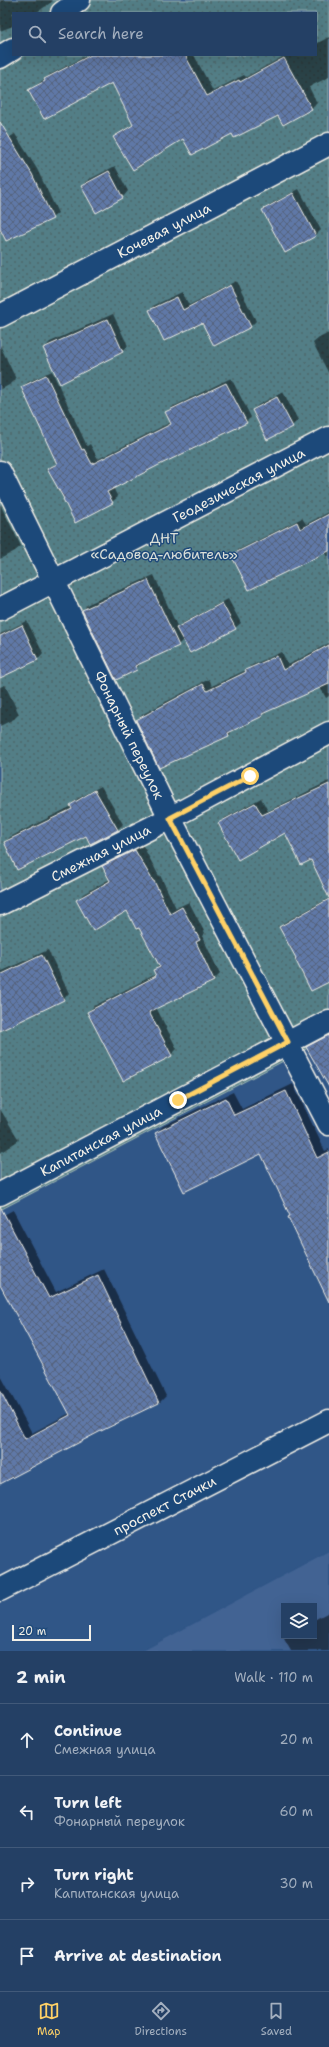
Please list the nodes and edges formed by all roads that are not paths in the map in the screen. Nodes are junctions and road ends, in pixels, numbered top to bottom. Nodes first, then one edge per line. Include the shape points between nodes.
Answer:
1 (79, 0) edge
2 (63, 12) edge
3 (12, 50) edge
4 (0, 56) edge
5 (329, 144) edge
6 (0, 316) edge
7 (329, 438) edge
8 (0, 472) edge
9 (53, 582) junction
10 (0, 609) edge
11 (329, 733) edge
12 (170, 818) junction
13 (0, 904) edge
14 (329, 1020) edge
15 (288, 1042) junction
16 (329, 1124) edge
17 (0, 1194) edge
18 (329, 1421) edge
19 (0, 1590) edge

1 - 2 street
3 - 4 street
5 - 6 street, Кочевая улица
7 - 9 street, Геодезическая улица
8 - 9 street, Фонарный переулок
9 - 10 street, Геодезическая улица
9 - 12 street, Фонарный переулок
11 - 12 street, Смежная улица
12 - 13 street, Смежная улица
12 - 15 street, Фонарный переулок
14 - 15 street, Капитанская улица
15 - 16 street, Фонарный переулок
15 - 17 street, Капитанская улица
18 - 19 street, проспект Стачки

